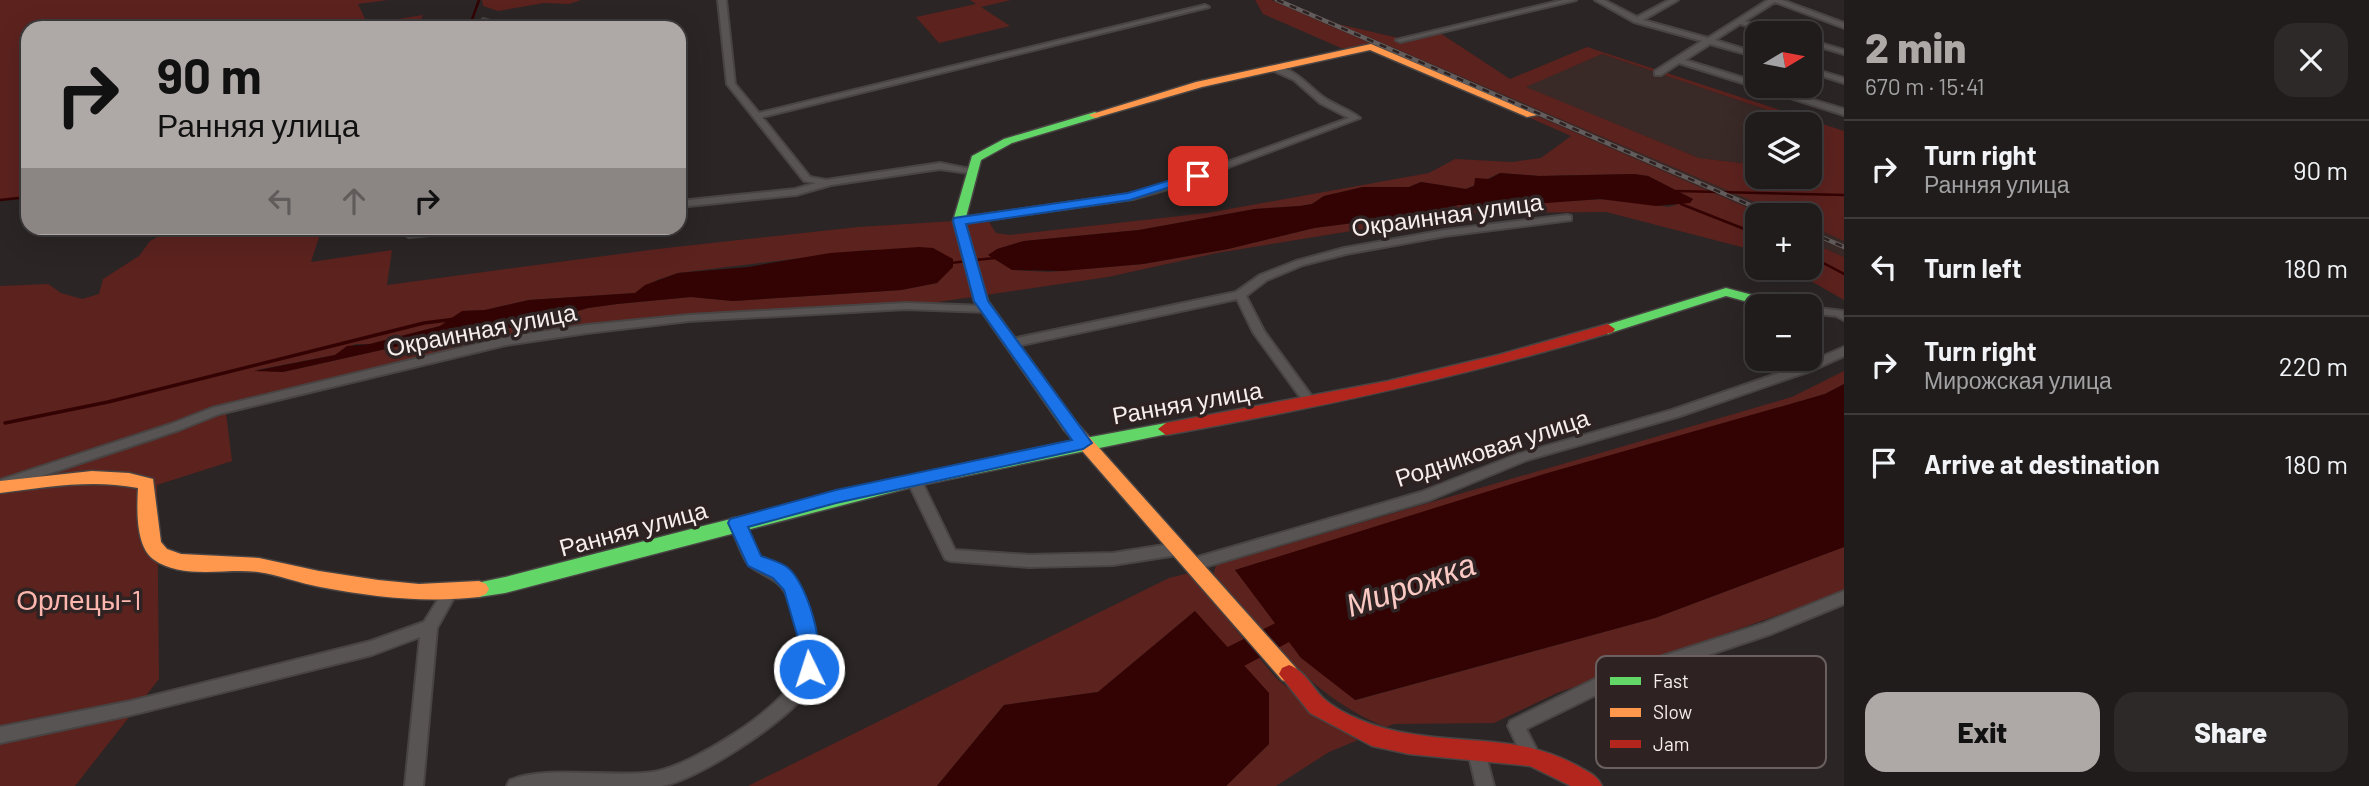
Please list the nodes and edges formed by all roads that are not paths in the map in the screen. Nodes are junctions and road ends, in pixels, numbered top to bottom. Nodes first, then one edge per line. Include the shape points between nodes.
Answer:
1 (722, 0) edge
2 (1572, 0) edge
3 (1599, 0) edge
4 (1674, 0) edge
5 (1775, 0) edge
6 (1205, 7) dead end
7 (1804, 10) junction
8 (1844, 16) edge
9 (1637, 20) junction
10 (1741, 22) junction
11 (1745, 23) edge
12 (1844, 26) edge
13 (1400, 40) dead end
14 (1710, 41) junction
15 (1822, 46) edge
16 (1745, 51) edge
17 (1844, 52) edge
18 (1678, 60) junction
19 (1277, 69) junction
20 (1658, 73) dead end
21 (1822, 75) edge
22 (1745, 81) edge
23 (1844, 81) edge
24 (1800, 98) edge
25 (1844, 112) edge
26 (756, 116) junction
27 (1531, 116) dead end
28 (972, 172) junction
29 (830, 182) junction
30 (686, 203) edge
31 (1567, 218) dead end
32 (959, 221) junction
33 (1240, 295) junction
34 (1745, 297) edge
35 (986, 309) junction
36 (1822, 312) edge
37 (1842, 315) edge
38 (1012, 343) junction
39 (1844, 351) edge
40 (1310, 402) junction
41 (1083, 443) junction
42 (914, 480) junction
43 (0, 486) edge
44 (737, 523) junction
45 (1177, 549) junction
46 (1191, 565) junction
47 (449, 594) junction
48 (1844, 597) edge
49 (429, 627) junction
50 (1683, 656) edge
51 (1596, 686) edge
52 (0, 735) edge
53 (1476, 751) junction
54 (1531, 755) junction
55 (414, 786) edge
56 (516, 786) edge
57 (1485, 786) edge
58 (1591, 786) edge

1 - 26 street via 731,84
2 - 13 street
3 - 9 street
4 - 9 street
5 - 7 street
5 - 10 street
6 - 26 street
7 - 8 street
7 - 12 street
9 - 14 street
10 - 11 street
10 - 14 street
14 - 16 street
14 - 18 street
15 - 17 street
18 - 20 street
18 - 22 street
19 - 27 street via 1371,47
19 - 28 street via 1200,84 1008,141 976,158
19 - 32 street via 1356,118 1130,197
21 - 23 street
24 - 25 street
26 - 29 street via 807,179
28 - 29 street via 940,166
28 - 32 street
29 - 30 street via 796,192
31 - 33 street, Окраинная улица via 1443,232 1345,250 1282,271
32 - 35 street
33 - 38 street, Окраинная улица
33 - 40 street via 1259,331
34 - 40 street, Ранняя улица via 1726,292 1556,345
35 - 38 street
35 - 43 street, Окраинная улица via 906,306 689,318 506,341 216,411
36 - 37 street
38 - 41 street
39 - 46 street, Родниковая улица via 1809,368 1621,431 1523,457 1425,496
40 - 41 street, Ранняя улица
41 - 42 street, Ранняя улица
41 - 45 street
42 - 44 street, Ранняя улица
42 - 45 street via 950,555 1029,561 1113,559
43 - 47 street, Ранняя улица via 127,476 147,483 146,507 154,549 161,555
44 - 47 street, Ранняя улица via 505,585
44 - 56 street via 754,561 780,572 793,587 810,645 809,669 797,692 767,720 724,748 657,780
45 - 46 street
46 - 53 street via 1317,706 1372,736
47 - 49 street
48 - 50 street
49 - 52 street via 372,648 131,708
49 - 55 street
51 - 54 street via 1517,726
53 - 54 street
53 - 57 street
54 - 58 street

